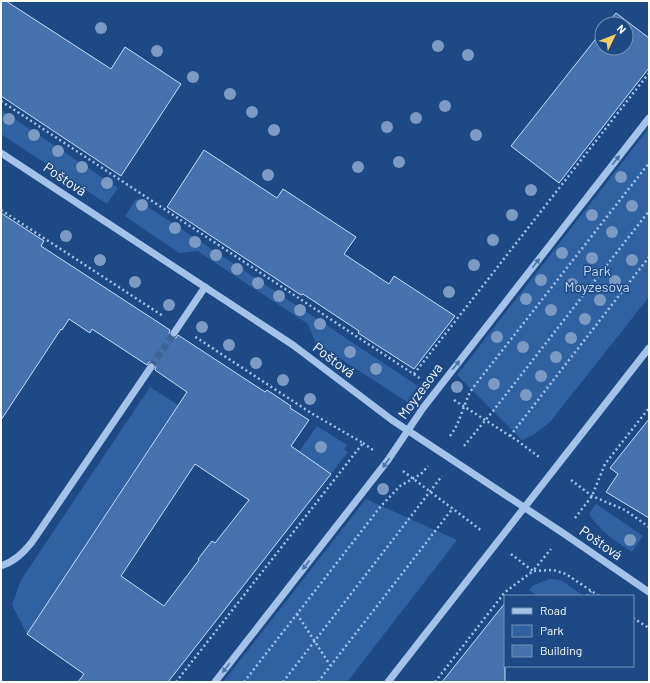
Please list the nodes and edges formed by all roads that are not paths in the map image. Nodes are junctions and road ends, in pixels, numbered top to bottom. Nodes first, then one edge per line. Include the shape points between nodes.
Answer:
1 (649, 118) edge
2 (1, 152) edge
3 (205, 287) junction
4 (174, 333) tunnel mouth
5 (649, 348) edge
6 (151, 367) tunnel mouth
7 (408, 430) junction
8 (524, 507) junction
9 (1, 566) edge
10 (649, 592) edge
11 (215, 682) edge
12 (388, 682) edge

7 -> 1 street, Moyzesova via 437,389
2 - 3 street, Poštová
3 - 4 street
3 - 7 street, Poštová via 293,345
5 - 8 street
6 - 9 street via 32,542 23,553
7 - 8 street, Poštová
7 -> 11 street, Moyzesova via 388,460
8 - 10 street, Poštová
8 - 12 street

